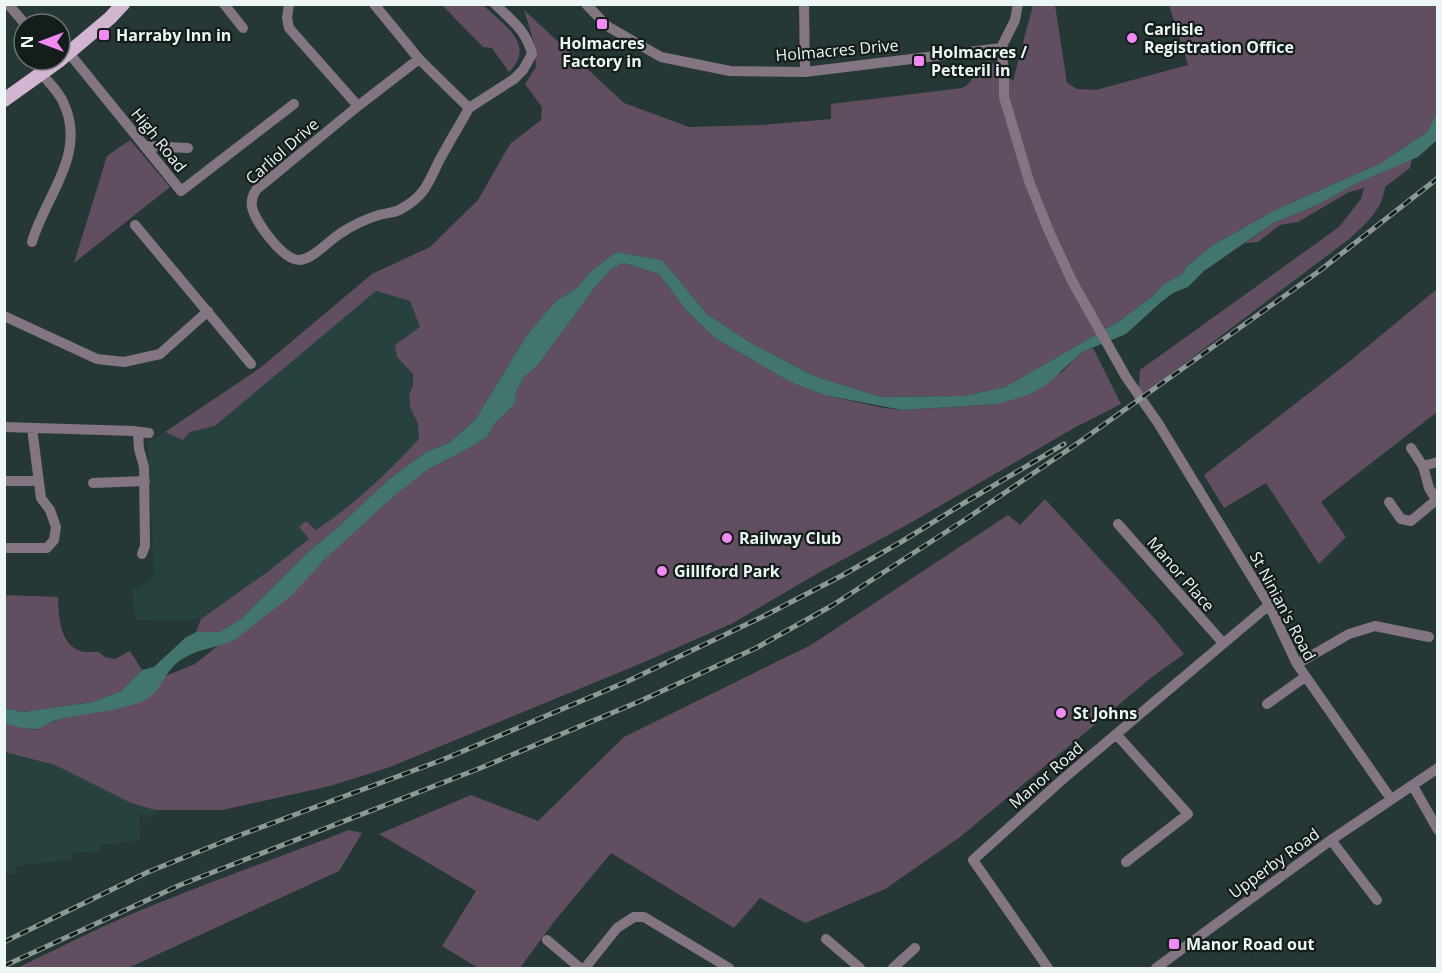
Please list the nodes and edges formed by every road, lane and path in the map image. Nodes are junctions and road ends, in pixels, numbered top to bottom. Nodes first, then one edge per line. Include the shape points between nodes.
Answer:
1 (123, 4) edge
2 (224, 4) edge
3 (289, 4) edge
4 (374, 4) edge
5 (586, 4) edge
6 (804, 4) edge
7 (1018, 4) edge
8 (495, 5) edge
9 (243, 28) dead end
10 (1000, 48) junction
11 (72, 49) edge
12 (420, 59) junction
13 (72, 71) edge
14 (45, 72) edge
15 (805, 72) junction
16 (42, 74) junction
17 (4, 100) edge
18 (294, 104) dead end
19 (358, 106) junction
20 (469, 108) junction
21 (144, 146) junction
22 (188, 148) dead end
23 (135, 225) dead end
24 (32, 242) dead end
25 (208, 310) junction
26 (4, 316) edge
27 (251, 364) dead end
28 (4, 428) edge
29 (32, 428) junction
30 (1411, 448) dead end
31 (1437, 462) edge
32 (1423, 466) junction
33 (4, 481) edge
34 (38, 481) junction
35 (145, 481) junction
36 (93, 483) dead end
37 (1389, 502) dead end
38 (1436, 502) edge
39 (1118, 524) dead end
40 (5, 548) edge
41 (142, 554) dead end
42 (1269, 605) junction
43 (1429, 637) dead end
44 (1223, 644) junction
45 (1297, 664) junction
46 (1305, 677) junction
47 (1267, 704) dead end
48 (1116, 734) junction
49 (1437, 768) edge
50 (1413, 786) junction
51 (1391, 799) junction
52 (1437, 831) edge
53 (1331, 840) junction
54 (1126, 862) dead end
55 (1377, 900) dead end
56 (826, 939) dead end
57 (546, 940) dead end
58 (915, 948) dead end
59 (580, 969) edge
60 (585, 969) edge
61 (729, 969) edge
62 (860, 969) edge
63 (893, 969) edge
64 (1048, 969) edge
65 (1156, 969) edge

1 - 11 main road
2 - 9 street
3 - 19 street via 289,28
4 - 12 street
5 - 15 street, Holmacres Drive via 607,26 660,57 730,71
6 - 15 street
7 - 10 street via 1015,20
8 - 20 street, Carliol Drive via 522,31 532,54 514,79
10 - 15 street, Holmacres Drive
10 - 42 street, St Ninian's Road via 1004,97 1029,181 1072,281 1126,377
12 - 19 street, Carliol Drive
12 - 20 street
13 - 21 street, High Road
14 - 16 main road
16 - 17 main road
16 - 24 street via 64,103 71,143 63,176
18 - 21 street, High Road via 181,191
19 - 20 street, Carliol Drive via 252,196 253,211 278,249 288,257 308,258 357,224 399,211 417,198 429,184
21 - 22 street
23 - 25 street
25 - 26 street via 160,354 124,362 97,358
25 - 27 street
28 - 29 street
29 - 34 street
29 - 35 street via 144,433
30 - 32 street
31 - 32 street
32 - 38 street
33 - 34 street
34 - 40 street via 41,498 56,527 54,540 46,548
35 - 36 street
35 - 41 street
37 - 38 street via 1401,519 1411,521
39 - 44 street, Manor Place
42 - 44 street, Manor Road
42 - 45 street, St Ninian's Road
43 - 45 street via 1375,626 1349,634
44 - 48 street, Manor Road
45 - 46 street, St Ninian's Road
46 - 47 street
46 - 51 street, St Ninian's Road
48 - 54 street via 1188,814
48 - 64 street, Manor Road via 973,860
49 - 50 street, Upperby Road
50 - 51 street, Upperby Road
50 - 52 street
51 - 53 street, Upperby Road
53 - 55 street
53 - 65 street, Upperby Road
56 - 62 street
57 - 59 street
58 - 63 street
60 - 61 street via 617,928 634,916 644,917

